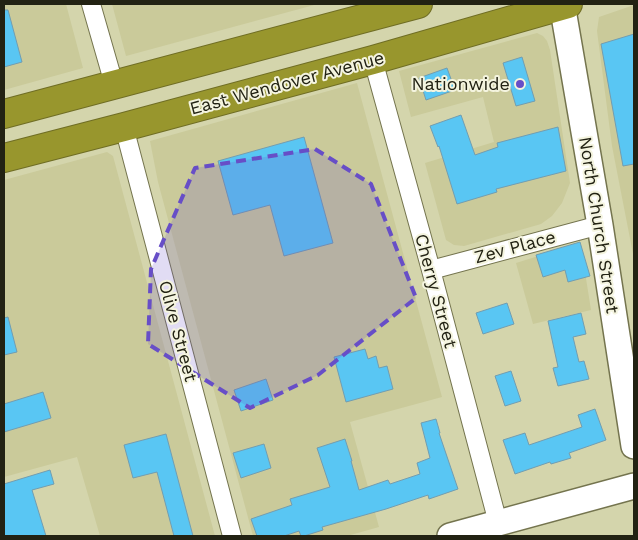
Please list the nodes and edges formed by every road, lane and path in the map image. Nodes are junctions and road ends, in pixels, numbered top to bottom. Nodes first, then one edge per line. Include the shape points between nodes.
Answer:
1 (91, 4) edge
2 (418, 4) edge
3 (564, 4) edge
4 (364, 10) edge
5 (373, 60) junction
6 (114, 84) junction
7 (4, 114) edge
8 (124, 127) junction
9 (4, 158) edge
10 (600, 225) junction
11 (431, 270) junction
12 (632, 418) edge
13 (634, 446) edge
14 (634, 486) edge
15 (498, 523) junction
16 (232, 536) edge
17 (450, 536) edge

1 - 6 street
2 - 4 highway
3 - 5 highway, East Wendover Avenue
3 - 10 main road, North Church Street
4 - 6 highway
5 - 8 highway, East Wendover Avenue
5 - 11 street, Cherry Street
6 - 7 highway
8 - 9 highway, East Wendover Avenue
8 - 16 street, Olive Street
10 - 11 street, Zev Place
10 - 12 main road, North Church Street
11 - 15 street, Cherry Street
12 - 13 main road, North Church Street
14 - 15 main road
15 - 17 main road

